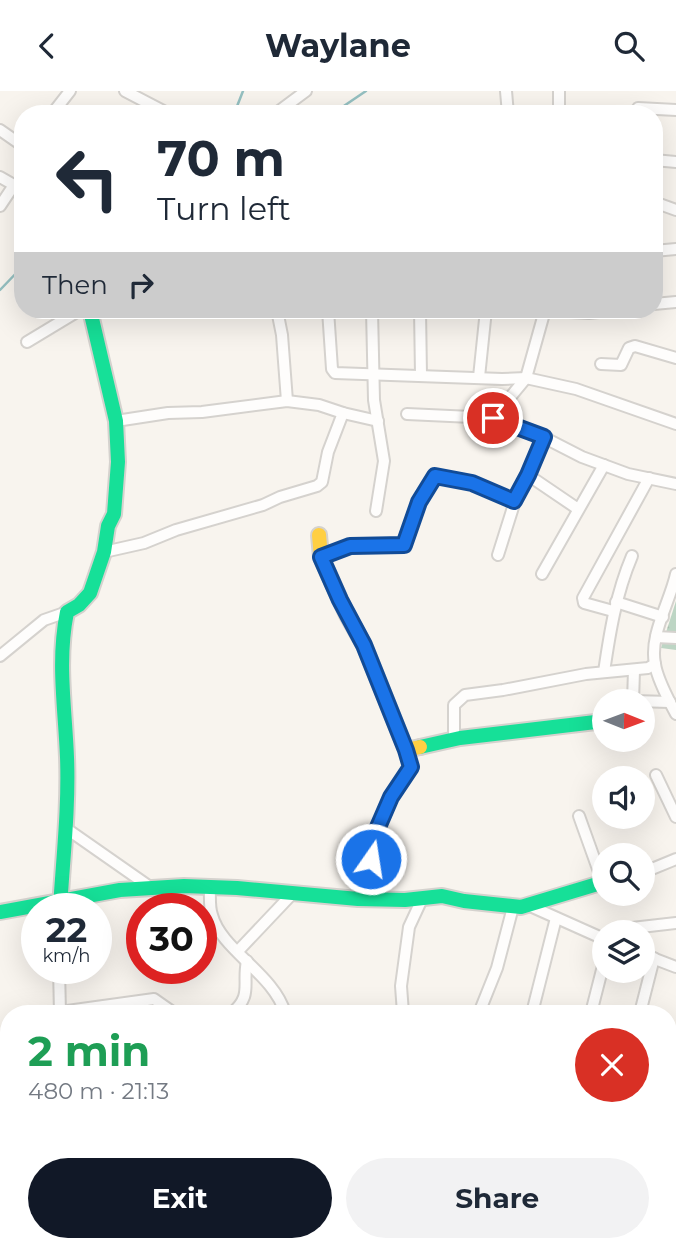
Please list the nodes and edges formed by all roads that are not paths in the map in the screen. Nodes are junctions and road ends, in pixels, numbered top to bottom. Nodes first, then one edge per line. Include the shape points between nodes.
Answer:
1 (70, 91) edge
2 (125, 91) edge
3 (306, 91) edge
4 (59, 105) edge
5 (152, 105) edge
6 (287, 105) edge
7 (14, 190) edge
8 (0, 206) edge
9 (65, 319) edge
10 (92, 319) edge
11 (279, 319) edge
12 (329, 319) edge
13 (372, 319) edge
14 (420, 319) edge
15 (485, 319) edge
16 (542, 319) edge
17 (27, 342) dead end
18 (676, 358) edge
19 (601, 364) dead end
20 (372, 374) junction
21 (421, 375) junction
22 (479, 377) junction
23 (526, 378) junction
24 (287, 401) junction
25 (343, 413) junction
26 (407, 414) dead end
27 (493, 418) junction
28 (116, 421) junction
29 (378, 421) junction
30 (676, 423) edge
31 (544, 437) junction
32 (604, 465) junction
33 (528, 475) junction
34 (649, 478) junction
35 (676, 484) edge
36 (514, 501) junction
37 (578, 509) junction
38 (376, 511) dead end
39 (319, 535) dead end
40 (104, 552) junction
41 (498, 555) dead end
42 (632, 556) dead end
43 (321, 557) junction
44 (542, 574) dead end
45 (676, 574) edge
46 (615, 607) junction
47 (67, 612) junction
48 (663, 618) junction
49 (656, 638) junction
50 (676, 638) edge
51 (0, 656) edge
52 (654, 664) junction
53 (634, 670) junction
54 (604, 672) junction
55 (633, 689) edge
56 (655, 702) edge
57 (670, 702) junction
58 (676, 714) edge
59 (592, 722) edge
60 (454, 739) junction
61 (406, 750) junction
62 (656, 775) dead end
63 (579, 816) dead end
64 (676, 817) edge
65 (67, 829) junction
66 (592, 852) edge
67 (676, 859) edge
68 (655, 868) edge
69 (592, 886) edge
70 (150, 887) junction
71 (210, 887) junction
72 (62, 893) edge
73 (112, 894) edge
74 (292, 894) junction
75 (379, 899) junction
76 (422, 899) junction
77 (521, 906) junction
78 (21, 909) edge
79 (0, 912) edge
80 (556, 918) junction
81 (676, 923) edge
82 (655, 925) edge
83 (592, 934) edge
84 (237, 951) junction
85 (655, 958) edge
86 (247, 961) junction
87 (676, 967) edge
88 (599, 983) edge
89 (648, 983) edge
90 (59, 984) edge
91 (60, 1005) edge
92 (111, 1005) edge
93 (163, 1005) edge
94 (240, 1005) edge
95 (282, 1005) edge
96 (402, 1005) edge
97 (482, 1005) edge
98 (534, 1005) edge
99 (593, 1005) edge
100 (642, 1005) edge

1 - 4 street
2 - 5 street
3 - 6 street
7 - 8 street
9 - 17 street
10 - 28 street
11 - 24 street
12 - 20 street via 333,372
13 - 20 street
14 - 21 street
15 - 22 street
16 - 23 street
18 - 19 street via 635,346 629,348 621,365
20 - 21 street
20 - 29 street
21 - 22 street
22 - 23 street
23 - 27 street
23 - 30 street via 598,395
24 - 25 street
24 - 28 street
25 - 29 street
25 - 40 street via 317,486
26 - 27 street
27 - 31 street
28 - 40 street via 114,514
29 - 38 street via 384,461
31 - 32 street
31 - 33 street
32 - 34 street
32 - 37 street
33 - 36 street
33 - 37 street
34 - 35 street
34 - 46 street via 583,598 588,606
36 - 41 street
36 - 43 street via 472,483 435,476 419,502 404,545 350,546
37 - 44 street
39 - 43 street
40 - 47 street via 90,593
42 - 46 street
43 - 61 street via 364,645
45 - 48 street
46 - 48 street
46 - 54 street
47 - 51 street via 44,619
47 - 65 street via 59,660
48 - 49 street
49 - 50 street
49 - 52 street
52 - 53 street
52 - 57 street
53 - 54 street
53 - 55 street
54 - 60 street via 465,695 454,705
56 - 57 street
57 - 58 street
59 - 60 street
60 - 61 street
61 - 75 street via 410,771 391,797 372,841
62 - 64 street
63 - 66 street
65 - 70 street
65 - 72 street
67 - 68 street
69 - 77 street
70 - 71 street
70 - 73 street
71 - 74 street
71 - 84 street via 212,915
74 - 75 street
74 - 84 street
75 - 76 street
76 - 77 street via 442,896
76 - 96 street via 409,927
77 - 80 street
77 - 97 street
78 - 79 street
80 - 83 street
80 - 98 street
81 - 82 street
84 - 86 street
85 - 87 street
86 - 94 street via 246,994
86 - 95 street
88 - 99 street
89 - 100 street
90 - 91 street
92 - 93 street via 154,999

